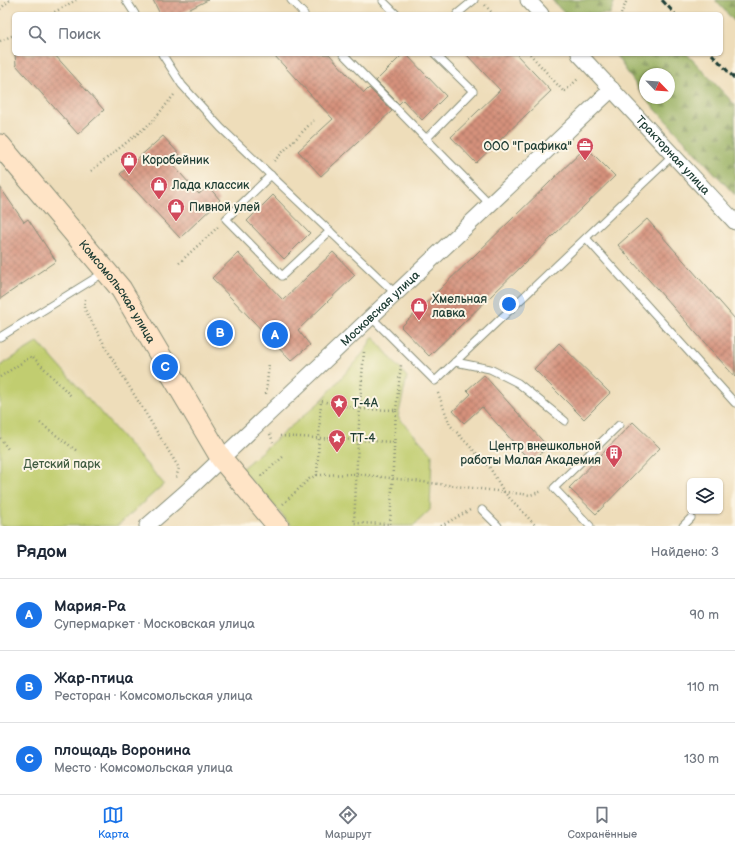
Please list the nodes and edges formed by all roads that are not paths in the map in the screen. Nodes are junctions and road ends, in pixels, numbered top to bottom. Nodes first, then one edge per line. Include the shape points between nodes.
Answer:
1 (126, 0) edge
2 (290, 0) edge
3 (474, 0) edge
4 (528, 0) edge
5 (384, 1) dead end
6 (135, 12) edge
7 (302, 12) edge
8 (394, 12) edge
9 (459, 12) edge
10 (539, 12) edge
11 (163, 56) edge
12 (346, 56) edge
13 (437, 56) edge
14 (580, 56) edge
15 (612, 89) junction
16 (426, 139) junction
17 (0, 145) edge
18 (673, 155) junction
19 (271, 175) junction
20 (490, 204) junction
21 (735, 222) edge
22 (330, 231) junction
23 (586, 238) junction
24 (106, 271) junction
25 (395, 293) junction
26 (371, 317) junction
27 (0, 337) edge
28 (455, 362) junction
29 (735, 403) edge
30 (565, 422) dead end
31 (619, 425) dead end
32 (221, 458) junction
33 (482, 510) road end
34 (691, 518) dead end
35 (147, 526) edge
36 (278, 526) edge
37 (498, 526) edge
38 (590, 526) edge
39 (683, 526) edge

1 - 6 lane
2 - 7 lane
3 - 9 lane
4 - 10 street
5 - 8 lane
11 - 19 lane via 182,85 221,128
12 - 16 lane
13 - 16 lane via 472,91
14 - 15 street, Тракторная улица
15 - 18 street, Тракторная улица
15 - 20 street, Московская улица
16 - 20 lane
17 - 24 main road, Комсомольская улица
18 - 21 street, Тракторная улица
18 - 23 lane
19 - 22 lane
19 - 22 lane via 226,219 282,276
20 - 25 street, Московская улица
22 - 25 lane
23 - 28 lane
23 - 29 lane
24 - 27 lane
24 - 32 main road, Комсомольская улица via 121,289
25 - 26 street, Московская улица
26 - 28 lane via 435,381
26 - 32 street, Московская улица
28 - 30 lane via 490,369 518,383
31 - 38 lane via 554,488
32 - 35 street, Московская улица
32 - 36 main road, Комсомольская улица
33 - 37 lane
34 - 39 lane

